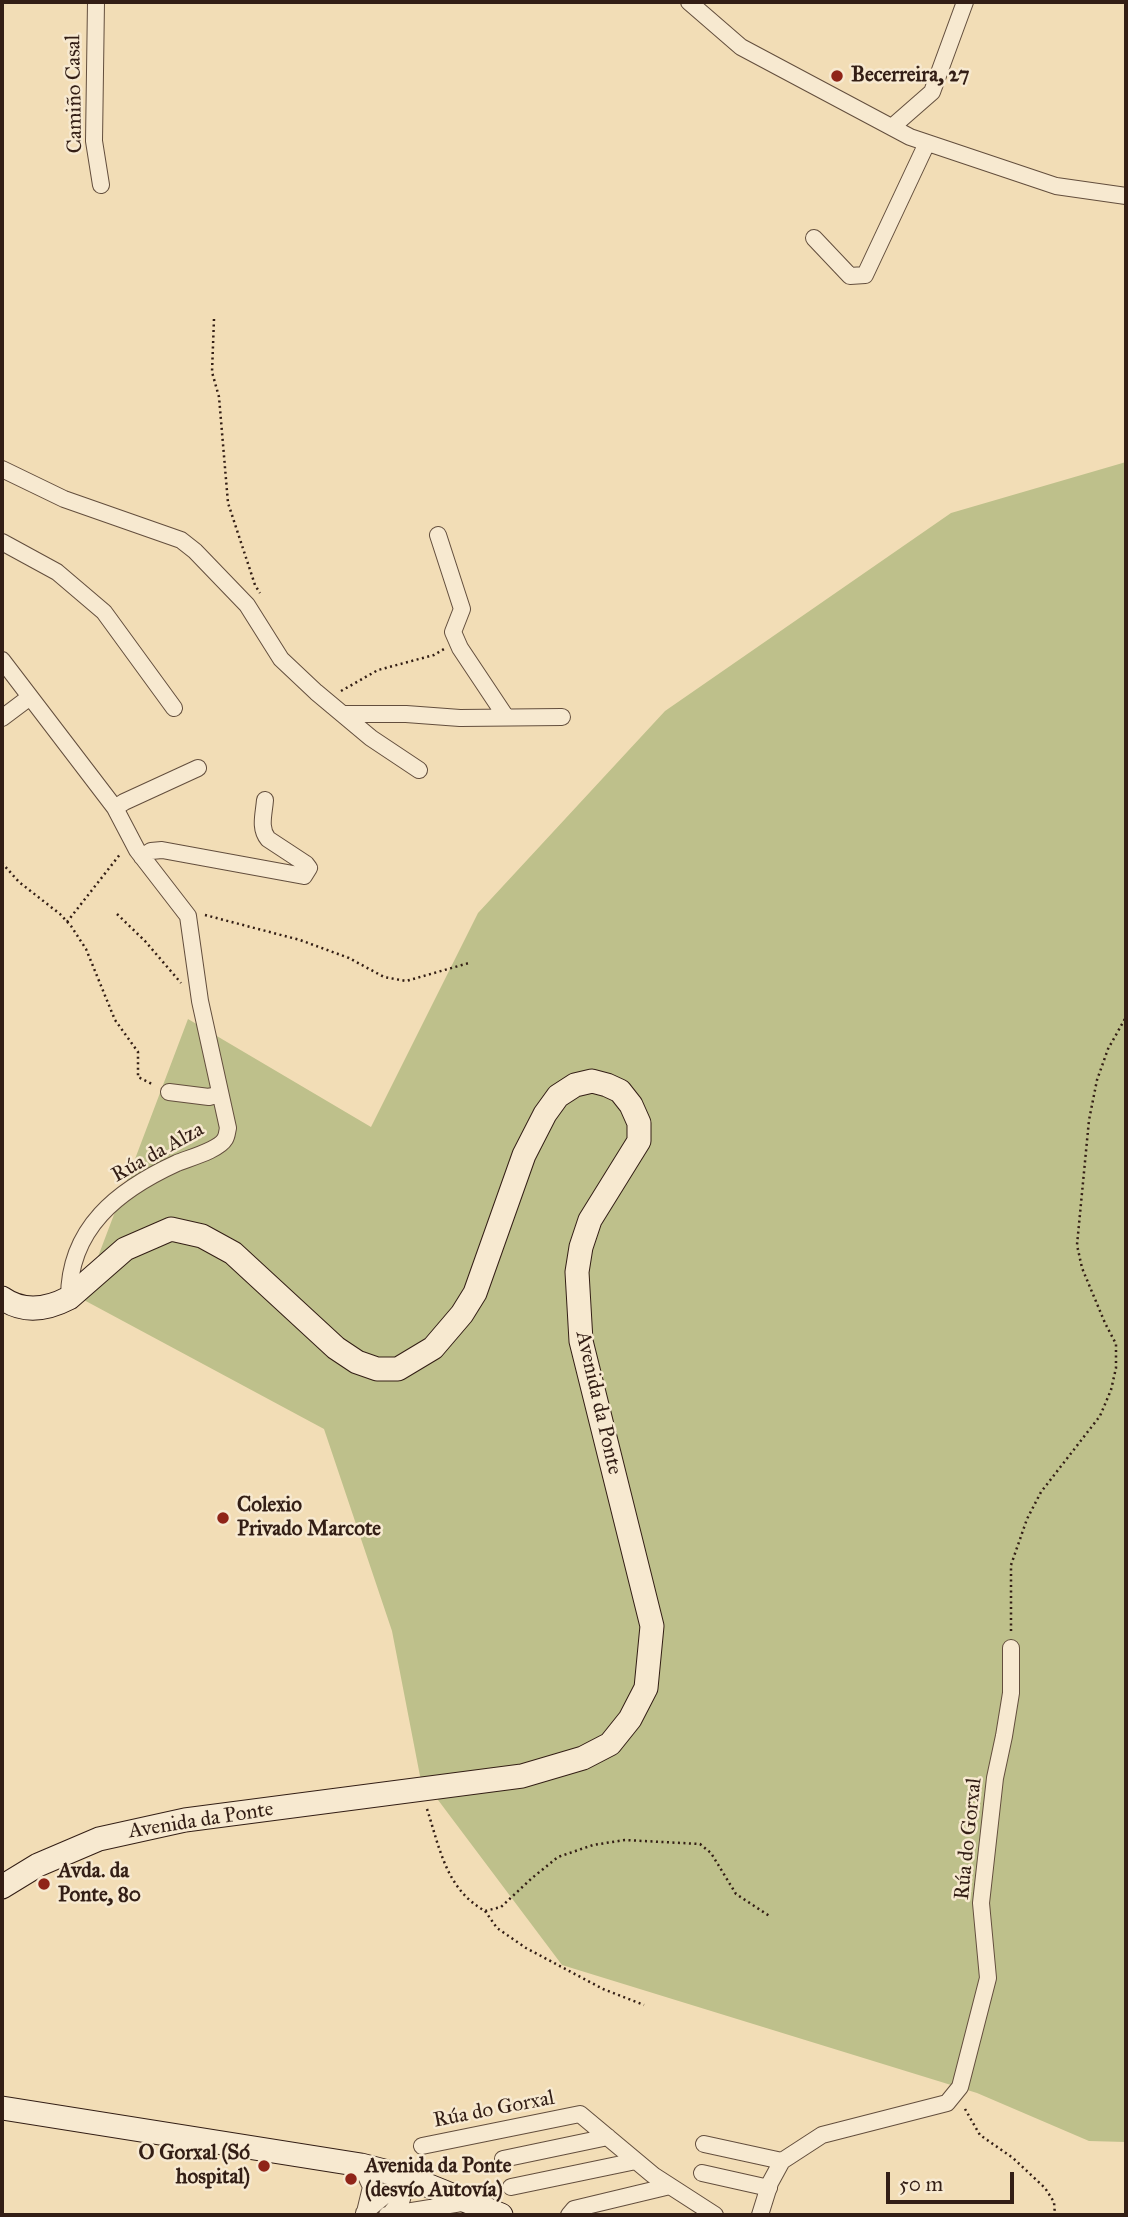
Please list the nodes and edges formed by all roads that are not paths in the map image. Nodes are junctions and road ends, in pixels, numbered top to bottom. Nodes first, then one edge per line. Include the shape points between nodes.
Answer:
1 (96, 2) edge
2 (689, 2) edge
3 (965, 2) edge
4 (892, 127) junction
5 (927, 143) junction
6 (101, 185) dead end
7 (1126, 196) edge
8 (814, 238) dead end
9 (2, 469) edge
10 (438, 535) dead end
11 (2, 542) edge
12 (2, 660) edge
13 (30, 697) junction
14 (174, 708) dead end
15 (343, 715) junction
16 (562, 716) dead end
17 (506, 717) junction
18 (2, 718) edge
19 (198, 768) dead end
20 (419, 770) dead end
21 (265, 800) dead end
22 (115, 808) junction
23 (142, 857) junction
24 (169, 1093) road end
25 (220, 1094) junction
26 (2, 1298) edge
27 (69, 1298) junction
28 (1011, 1648) road end
29 (2, 1887) edge
30 (2, 2108) edge
31 (608, 2137) junction
32 (704, 2144) dead end
33 (422, 2146) dead end
34 (503, 2159) dead end
35 (636, 2161) junction
36 (782, 2161) junction
37 (361, 2165) junction
38 (702, 2173) dead end
39 (407, 2176) junction
40 (670, 2186) junction
41 (511, 2187) dead end
42 (769, 2188) junction
43 (469, 2201) junction
44 (362, 2214) edge
45 (388, 2215) edge
46 (501, 2215) edge
47 (569, 2215) edge
48 (715, 2215) edge
49 (760, 2215) edge

1 - 6 street, Camiño Casal via 94,141
2 - 4 street via 741,47
3 - 4 street via 932,92
4 - 5 street
5 - 7 street via 1056,186
5 - 8 street via 865,275 850,276
9 - 15 street via 64,499 181,540 247,605 281,659
10 - 17 street via 462,609 453,632
11 - 14 street via 57,572 104,612
12 - 13 street, Rúa da Alza
13 - 18 street
13 - 22 street, Rúa da Alza
15 - 17 street
15 - 20 street
16 - 17 street
19 - 22 street
21 - 23 street via 264,834 306,864 309,868 304,876 162,850
22 - 23 street, Rúa da Alza
23 - 25 street, Rúa da Alza via 188,916
24 - 25 street
25 - 27 street, Rúa da Alza via 228,1128 225,1140 136,1185 102,1211 82,1240 69,1278
26 - 27 street, Avenida da Ponte via 25,1309
27 - 29 street, Avenida da Ponte via 125,1249 171,1229 202,1236 233,1253 357,1362 377,1370 398,1369 433,1348 463,1314 475,1293 524,1155 558,1096 592,1081 620,1091 639,1123 639,1141 590,1220 577,1272 581,1341 652,1626 646,1688 610,1744 583,1758 522,1776 185,1820 99,1839 38,1865
28 - 36 street, Rúa do Gorxal via 1011,1693 995,1778 981,1903 988,1978 960,2087 947,2103 822,2135
30 - 37 street
31 - 33 street, Rúa do Gorxal via 580,2114
31 - 34 street
31 - 35 street, Rúa do Gorxal
32 - 36 street
35 - 40 street, Rúa do Gorxal
35 - 41 street
36 - 42 street
37 - 39 street
37 - 44 street via 371,2187
38 - 42 street
39 - 43 street
39 - 44 street
39 - 45 street via 402,2199
40 - 47 street via 574,2209
40 - 48 street, Rúa do Gorxal
42 - 49 street
43 - 45 street
43 - 46 street

